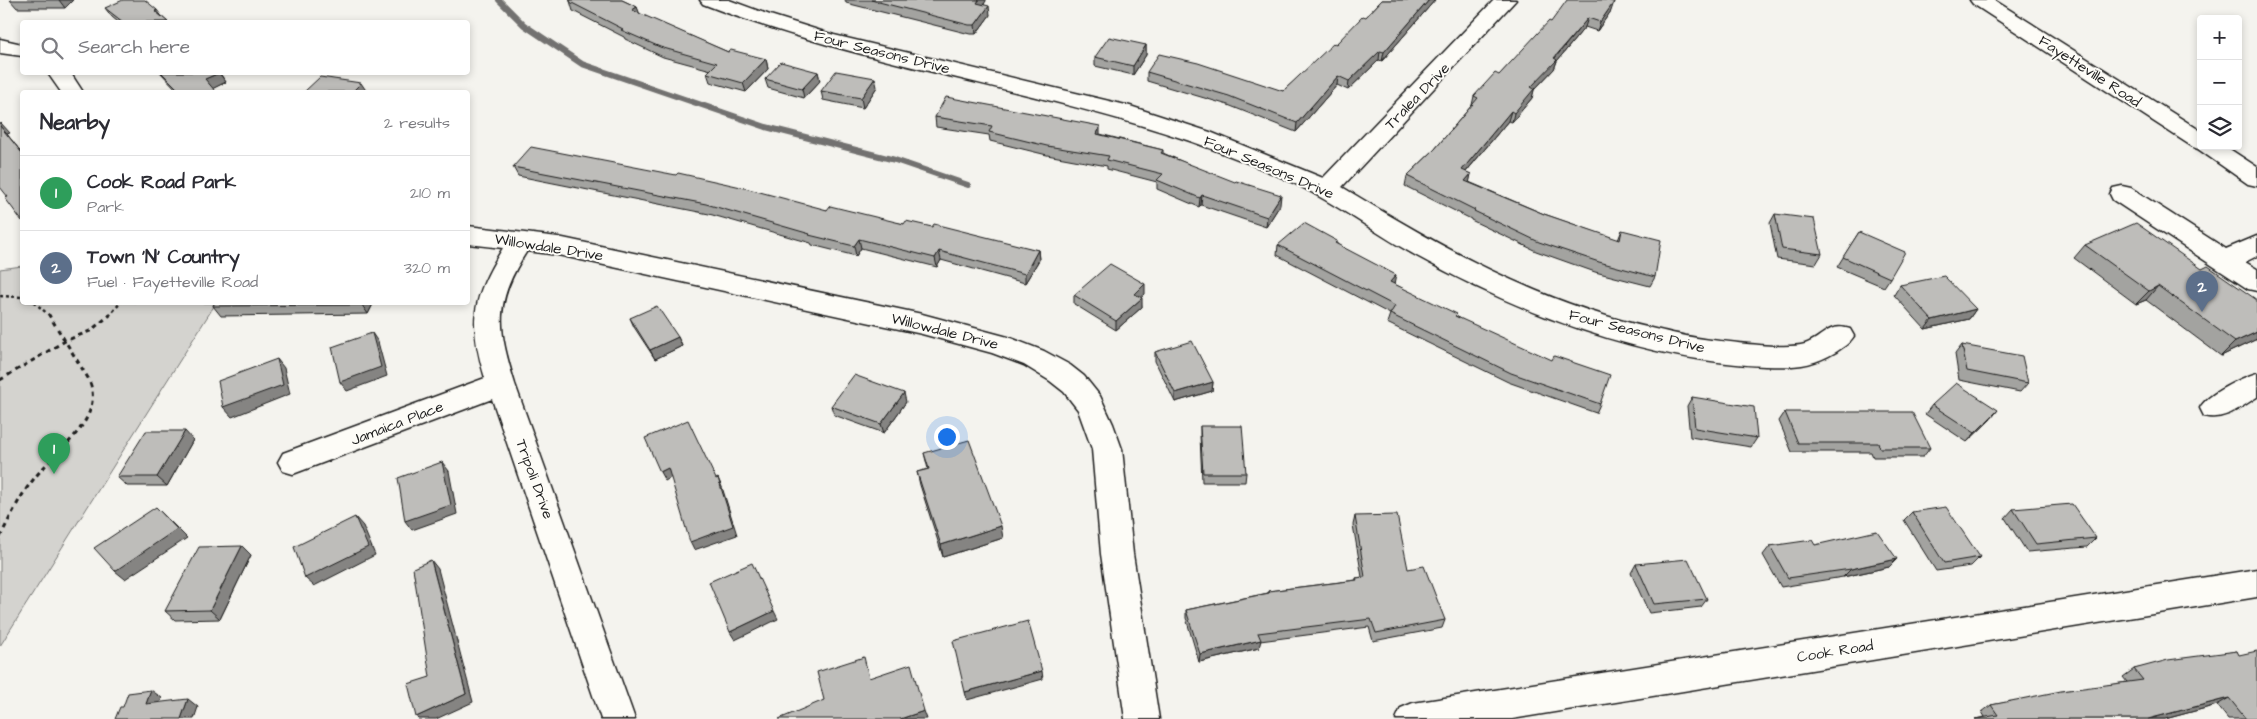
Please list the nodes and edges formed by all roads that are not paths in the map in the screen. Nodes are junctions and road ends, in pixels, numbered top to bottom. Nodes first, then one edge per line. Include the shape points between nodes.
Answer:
1 (710, 0) edge
2 (1506, 0) edge
3 (1980, 0) edge
4 (0, 46) edge
5 (20, 50) edge
6 (60, 75) edge
7 (71, 90) edge
8 (2197, 139) edge
9 (2214, 150) edge
10 (2257, 178) edge
11 (1326, 189) junction
12 (2122, 194) dead end
13 (470, 235) edge
14 (520, 241) junction
15 (2257, 245) edge
16 (2225, 261) junction
17 (2257, 282) edge
18 (1840, 336) dead end
19 (501, 384) junction
20 (2257, 384) edge
21 (2214, 408) dead end
22 (293, 462) dead end
23 (2257, 583) edge
24 (618, 719) edge
25 (1142, 719) edge
26 (1413, 719) edge

1 - 11 street, Four Seasons Drive via 828,40 1150,119
2 - 11 street, Tralea Drive
3 - 8 street, Fayetteville Road
4 - 5 street
6 - 7 street
9 - 10 street
11 - 18 street, Four Seasons Drive via 1470,273 1573,317 1698,349 1779,356 1810,354
12 - 16 street
13 - 14 street, Willowdale Drive
14 - 19 street, Tripoli Drive via 499,276 488,310 489,342
14 - 25 street, Willowdale Drive via 558,246 922,324 998,344 1060,372 1090,404 1107,449 1117,554
15 - 16 street
16 - 17 street
19 - 22 street, Jamaica Place
19 - 24 street, Tripoli Drive
20 - 21 street
23 - 26 street, Cook Road

